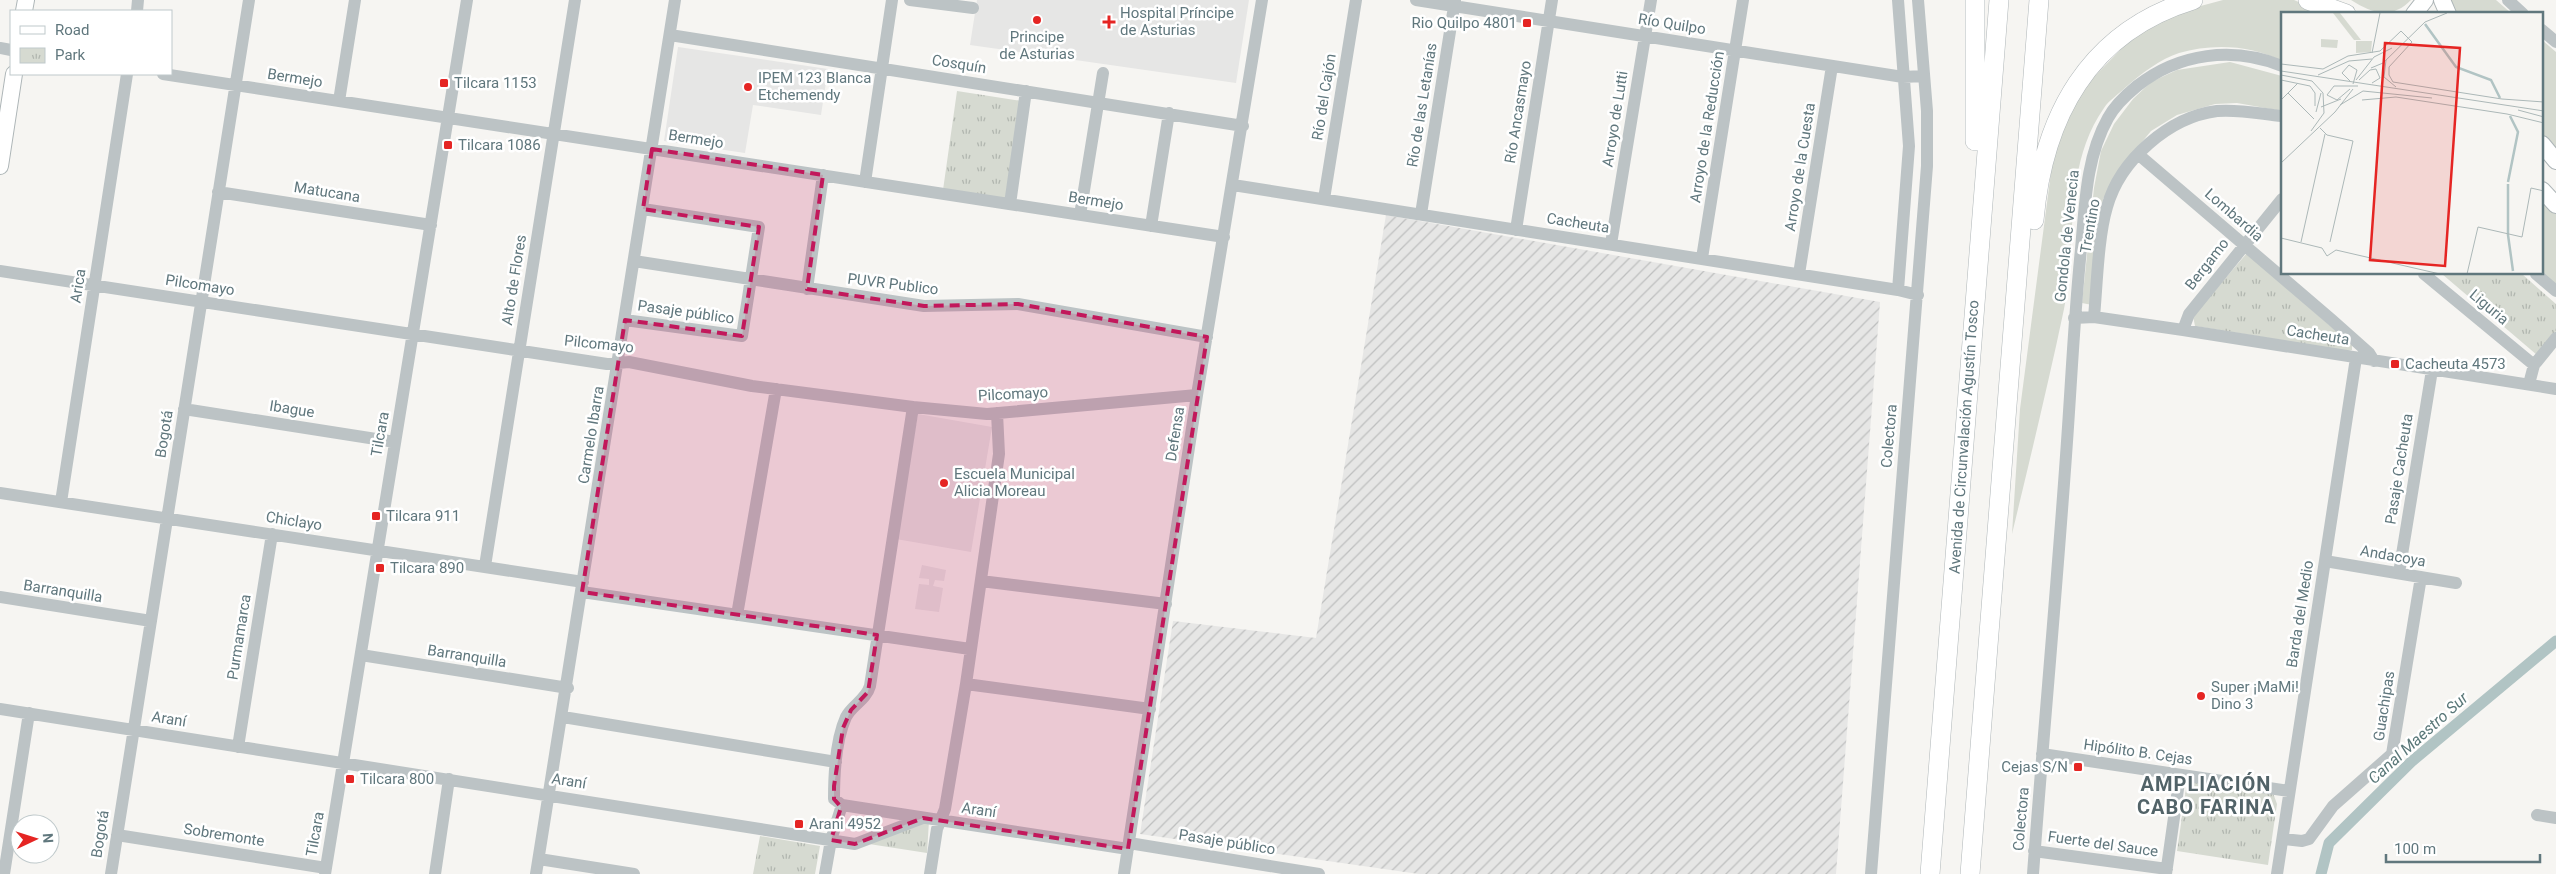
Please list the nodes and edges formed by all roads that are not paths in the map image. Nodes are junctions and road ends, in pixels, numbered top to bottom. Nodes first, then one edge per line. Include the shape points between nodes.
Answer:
1 (249, 0) edge
2 (355, 0) edge
3 (467, 0) edge
4 (575, 0) edge
5 (675, 0) edge
6 (892, 0) edge
7 (910, 0) edge
8 (1262, 0) edge
9 (1356, 0) edge
10 (1416, 0) edge
11 (1552, 0) edge
12 (1650, 0) edge
13 (1743, 0) edge
14 (1898, 0) edge
15 (1918, 0) edge
16 (1975, 0) edge
17 (1999, 0) edge
18 (2039, 0) edge
19 (2193, 0) edge
20 (2308, 0) edge
21 (2329, 0) edge
22 (2425, 0) edge
23 (2442, 0) edge
24 (2508, 0) edge
25 (939, 2) edge
26 (1455, 3) edge
27 (973, 8) dead end
28 (2341, 12) edge
29 (2344, 12) edge
30 (2416, 12) edge
31 (2447, 12) edge
32 (2521, 12) edge
33 (1548, 21) junction
34 (2544, 32) edge
35 (670, 35) junction
36 (1645, 36) junction
37 (2556, 42) edge
38 (1736, 50) junction
39 (1832, 66) junction
40 (2281, 66) edge
41 (881, 68) junction
42 (1103, 73) dead end
43 (14, 75) edge
44 (127, 75) edge
45 (170, 75) edge
46 (1924, 76) junction
47 (1903, 77) junction
48 (235, 85) junction
49 (1026, 91) junction
50 (339, 101) junction
51 (1098, 102) junction
52 (1169, 113) junction
53 (2281, 116) edge
54 (448, 118) junction
55 (1243, 126) junction
56 (554, 134) junction
57 (2544, 146) edge
58 (652, 149) junction
59 (2139, 154) junction
60 (2556, 161) edge
61 (0, 166) edge
62 (823, 175) junction
63 (864, 182) junction
64 (1232, 185) junction
65 (218, 192) junction
66 (2544, 192) edge
67 (1324, 199) junction
68 (2281, 199) edge
69 (1010, 204) junction
70 (2556, 204) edge
71 (643, 209) junction
72 (1421, 214) junction
73 (1080, 215) junction
74 (431, 224) junction
75 (1151, 226) junction
76 (1516, 230) junction
77 (1224, 237) junction
78 (1611, 244) junction
79 (2243, 245) junction
80 (1702, 258) junction
81 (634, 261) junction
82 (0, 271) edge
83 (1799, 274) junction
84 (2425, 275) edge
85 (2537, 275) edge
86 (751, 280) junction
87 (94, 286) junction
88 (807, 289) junction
89 (1898, 290) junction
90 (2556, 291) edge
91 (1918, 295) junction
92 (201, 302) junction
93 (2094, 317) junction
94 (2074, 318) junction
95 (625, 320) junction
96 (2013, 329) junction
97 (2183, 330) junction
98 (414, 335) junction
99 (1207, 337) junction
100 (2556, 338) edge
101 (519, 351) junction
102 (2356, 358) junction
103 (2374, 361) junction
104 (619, 363) junction
105 (2534, 365) junction
106 (2432, 370) junction
107 (2529, 384) junction
108 (776, 389) junction
109 (2556, 389) edge
110 (1197, 395) junction
111 (913, 407) junction
112 (184, 409) junction
113 (997, 413) junction
114 (395, 442) junction
115 (0, 493) edge
116 (61, 502) junction
117 (167, 518) junction
118 (272, 534) junction
119 (377, 550) junction
120 (2324, 560) junction
121 (485, 566) junction
122 (2399, 574) junction
123 (2421, 577) junction
124 (981, 581) junction
125 (2456, 583) dead end
126 (1952, 585) junction
127 (583, 587) junction
128 (0, 597) edge
129 (1166, 604) junction
130 (737, 615) junction
131 (151, 620) junction
132 (877, 635) junction
133 (970, 649) junction
134 (361, 655) junction
135 (966, 684) junction
136 (568, 688) junction
137 (0, 709) edge
138 (1150, 709) junction
139 (29, 713) junction
140 (563, 718) junction
141 (133, 730) junction
142 (238, 746) junction
143 (2042, 754) junction
144 (836, 762) junction
145 (344, 764) junction
146 (2180, 774) junction
147 (450, 779) junction
148 (2289, 791) junction
149 (549, 794) junction
150 (842, 805) junction
151 (2537, 815) dead end
152 (923, 818) junction
153 (2556, 818) edge
154 (941, 820) junction
155 (117, 835) junction
156 (2283, 839) junction
157 (831, 840) junction
158 (1129, 846) junction
159 (2034, 851) junction
160 (539, 859) junction
161 (325, 871) edge
162 (2166, 871) edge
163 (4, 874) edge
164 (111, 874) edge
165 (435, 874) edge
166 (536, 874) edge
167 (634, 874) edge
168 (825, 874) edge
169 (930, 874) edge
170 (1124, 874) edge
171 (1319, 874) edge
172 (1872, 874) edge
173 (1930, 874) edge
174 (1970, 874) edge
175 (2033, 874) edge
176 (2277, 874) edge

1 - 48 street, Bogotá
2 - 50 street
3 - 54 street, Tilcara
4 - 56 street, Alto de Flores
5 - 35 street, Carmelo Ibarra
6 - 41 street
7 - 25 street
8 - 55 street, Defensa
9 - 67 street, Río del Cajón
10 - 26 street, Río Quilpo
11 - 33 street, Río Ancasmayo
12 - 36 street, Arroyo de Lutti
13 - 38 street, Arroyo de la Reducción
14 - 47 street
15 - 46 street, Colectora
16 - 126 highway via 1975,147 1948,500
17 - 126 highway, Avenida de Circunvalación Agustín Tosco
18 - 96 highway
19 - 96 highway via 2156,15 2127,32 2090,66 2069,96 2053,127 2042,161 2031,255
20 - 28 highway
21 - 29 main road
22 - 30 main road
23 - 31 main road
24 - 32 street
25 - 27 street
26 - 33 street, Río Quilpo
26 - 72 street, Río de las Letanías
33 - 36 street, Río Quilpo
33 - 76 street, Río Ancasmayo
34 - 37 street
35 - 41 street, Cosquín
35 - 58 street, Carmelo Ibarra
36 - 38 street, Río Quilpo
36 - 78 street, Arroyo de Lutti
38 - 39 street, Río Quilpo
38 - 80 street, Arroyo de la Reducción
39 - 47 street, Río Quilpo
39 - 83 street, Arroyo de la Cuesta
40 - 94 street, Gondola de Venecia via 2259,58 2230,54 2188,60 2150,77 2112,110 2101,132 2087,180
41 - 49 street, Cosquín
41 - 63 street
42 - 51 street
43 - 61 main road
44 - 87 street, Arica
45 - 48 street, Bermejo
46 - 47 street, Río Quilpo
46 - 91 street, Colectora via 1927,166
47 - 89 street via 1909,169
48 - 50 street, Bermejo
48 - 65 street, Bogotá
49 - 51 street, Cosquín
49 - 69 street
50 - 54 street, Bermejo
51 - 52 street, Cosquín
51 - 73 street
52 - 55 street, Cosquín
52 - 75 street
53 - 59 street, Trentino via 2238,111 2205,114 2173,127
54 - 56 street, Bermejo
54 - 74 street, Tilcara
55 - 64 street, Defensa
56 - 58 street, Bermejo
56 - 101 street, Alto de Flores
57 - 60 main road
58 - 62 street, Bermejo
58 - 71 street, Carmelo Ibarra
59 - 79 street, Lombardia
59 - 93 street, Trentino via 2121,176 2107,206
62 - 63 street, Bermejo
62 - 88 street
63 - 69 street, Bermejo
64 - 67 street, Cacheuta
64 - 77 street, Defensa
65 - 74 street, Matucana
65 - 92 street, Bogotá
66 - 70 main road
67 - 72 street, Cacheuta
68 - 79 street, Bergamo
69 - 73 street, Bermejo
71 - 81 street, Carmelo Ibarra
71 - 86 street via 759,227
72 - 76 street, Cacheuta
73 - 75 street, Bermejo
74 - 98 street, Tilcara
75 - 77 street, Bermejo
76 - 78 street, Cacheuta
77 - 99 street, Defensa
78 - 80 street, Cacheuta
79 - 97 street, Bergamo via 2189,314
79 - 103 street, Lombardia via 2332,320
80 - 83 street, Cacheuta
81 - 86 street, PUVR Publico
81 - 95 street, Carmelo Ibarra
82 - 87 street, Pilcomayo
83 - 89 street, Cacheuta
84 - 105 street, Liguria
85 - 90 street
86 - 88 street, PUVR Publico
86 - 95 street, Pasaje público via 742,336
87 - 92 street, Pilcomayo
87 - 116 street, Arica
88 - 99 street, PUVR Publico via 924,306 1018,304
89 - 91 street, Cacheuta
91 - 172 street, Colectora
92 - 98 street, Pilcomayo
92 - 112 street, Bogotá
93 - 94 street, Cacheuta
93 - 97 street, Cacheuta
94 - 143 street, Colectora
95 - 104 street, Carmelo Ibarra
96 - 174 highway
97 - 102 street, Cacheuta
98 - 101 street, Pilcomayo
98 - 114 street, Tilcara
99 - 110 street, Defensa
100 - 105 street
101 - 104 street, Pilcomayo
101 - 121 street, Alto de Flores
102 - 103 street, Cacheuta
102 - 120 street, Barda del Medio
103 - 106 street, Cacheuta
104 - 108 street, Pilcomayo via 629,362
104 - 127 street, Carmelo Ibarra
105 - 107 street
106 - 107 street, Cacheuta
106 - 122 street, Pasaje Cacheuta
107 - 109 street, Cacheuta
108 - 111 street, Pilcomayo
108 - 130 street
110 - 113 street, Pilcomayo
110 - 129 street, Defensa
111 - 113 street, Pilcomayo
111 - 132 street
112 - 114 street, Ibague
112 - 117 street, Bogotá
113 - 124 street via 999,454
114 - 119 street, Tilcara
115 - 116 street, Chiclayo
116 - 117 street, Chiclayo
117 - 118 street, Chiclayo
117 - 131 street, Bogotá
118 - 119 street, Chiclayo
118 - 142 street, Purmamarca
119 - 121 street, Chiclayo
119 - 134 street, Tilcara
120 - 122 street, Andacoya
120 - 148 street, Barda del Medio
121 - 127 street, Chiclayo
122 - 123 street, Andacoya
123 - 125 street, Andacoya
123 - 156 street, Guachipas via 2392,754 2333,806 2308,839
124 - 129 street
124 - 133 street
126 - 173 highway, Avenida de Circunvalación Agustín Tosco
127 - 130 street, Chiclayo
127 - 136 street, Carmelo Ibarra
128 - 131 street, Barranquilla
129 - 138 street, Defensa
130 - 132 street, Chiclayo
131 - 141 street, Bogotá
132 - 133 street, Chiclayo
132 - 144 street via 868,692 846,717
133 - 135 street
134 - 136 street, Barranquilla
134 - 145 street, Tilcara
135 - 138 street
135 - 154 street
136 - 140 street, Carmelo Ibarra
137 - 139 street, Araní
138 - 158 street, Defensa
139 - 141 street, Araní
139 - 163 street
140 - 144 street
140 - 149 street, Carmelo Ibarra
141 - 142 street, Araní
141 - 155 street, Bogotá
142 - 145 street, Araní
143 - 146 street, Hipólito B. Cejas
143 - 159 street, Colectora
144 - 150 street via 834,799
145 - 147 street, Araní
145 - 161 street, Tilcara
146 - 148 street, Hipólito B. Cejas
146 - 162 street
147 - 149 street, Araní
147 - 165 street
148 - 156 street, Barda del Medio
149 - 157 street, Araní
149 - 160 street, Carmelo Ibarra
150 - 152 street
150 - 157 street
151 - 153 street
152 - 154 street, Araní
152 - 157 street, Araní via 854,844
154 - 158 street, Araní
154 - 169 street
155 - 161 street, Sobremonte
155 - 164 street, Bogotá
156 - 176 street, Barda del Medio
157 - 168 street
158 - 170 street, Defensa
158 - 171 street, Pasaje público
159 - 162 street, Fuerte del Sauce
159 - 175 street, Colectora
160 - 166 street, Carmelo Ibarra
160 - 167 street

